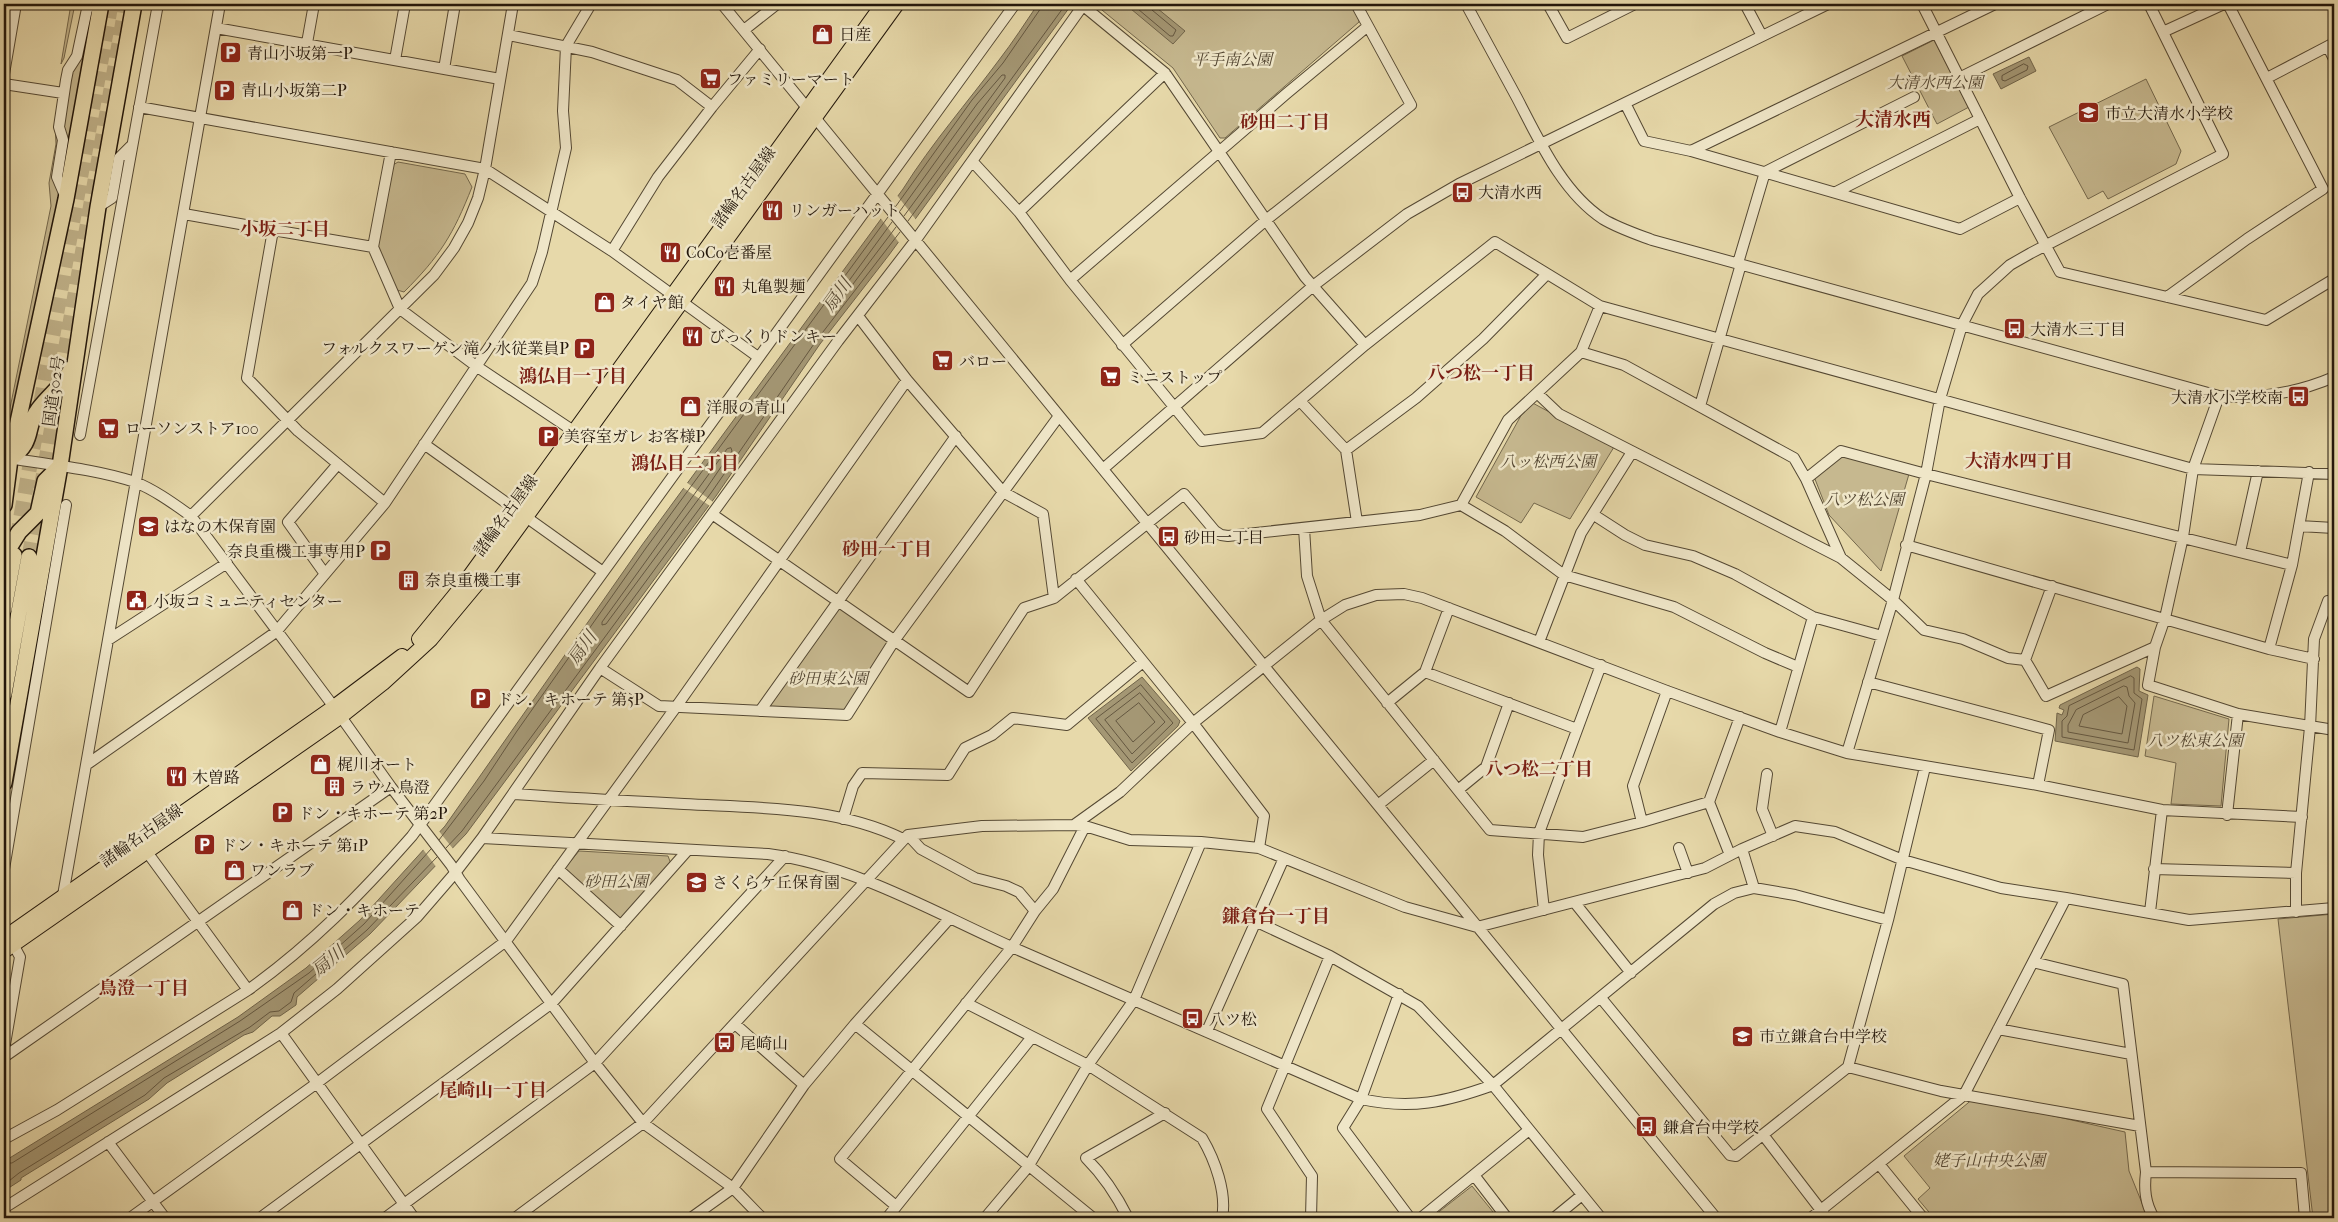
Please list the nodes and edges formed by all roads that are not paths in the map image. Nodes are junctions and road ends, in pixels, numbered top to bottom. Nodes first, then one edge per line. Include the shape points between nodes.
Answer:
1 (16, 4) edge
2 (92, 4) edge
3 (101, 4) edge
4 (134, 4) edge
5 (158, 4) edge
6 (220, 4) edge
7 (314, 4) edge
8 (405, 4) edge
9 (455, 4) edge
10 (513, 4) edge
11 (591, 4) edge
12 (722, 4) edge
13 (777, 4) edge
14 (883, 4) edge
15 (897, 4) edge
16 (1015, 4) edge
17 (1083, 4) edge
18 (1356, 4) edge
19 (1466, 4) edge
20 (1548, 4) edge
21 (1635, 4) edge
22 (1745, 4) edge
23 (1828, 4) edge
24 (1922, 4) edge
25 (1995, 4) edge
26 (2108, 4) edge
27 (2149, 4) edge
28 (2224, 4) edge
29 (2228, 4) edge
30 (1368, 26) junction
31 (216, 28) junction
32 (744, 30) junction
33 (1937, 32) junction
34 (2165, 32) junction
35 (508, 35) junction
36 (1762, 36) junction
37 (307, 43) junction
38 (2331, 45) edge
39 (566, 46) junction
40 (760, 49) junction
41 (2334, 59) edge
42 (395, 60) junction
43 (444, 69) junction
44 (1165, 73) junction
45 (4, 74) edge
46 (1959, 78) junction
47 (2267, 78) junction
48 (500, 79) junction
49 (4, 84) edge
50 (63, 93) junction
51 (1914, 97) dead end
52 (1625, 103) junction
53 (139, 107) junction
54 (712, 107) junction
55 (812, 112) junction
56 (200, 117) junction
57 (1980, 119) junction
58 (1541, 144) junction
59 (131, 146) junction
60 (1691, 150) junction
61 (391, 152) junction
62 (1220, 152) junction
63 (972, 161) junction
64 (485, 169) junction
65 (1765, 172) junction
66 (1836, 192) junction
67 (876, 194) junction
68 (2020, 198) junction
69 (66, 199) junction
70 (98, 208) junction
71 (551, 212) junction
72 (1019, 212) junction
73 (184, 214) junction
74 (1266, 220) junction
75 (273, 230) junction
76 (915, 241) junction
77 (2047, 245) junction
78 (373, 247) junction
79 (612, 251) junction
80 (1739, 264) junction
81 (1547, 274) junction
82 (2334, 279) edge
83 (1070, 280) junction
84 (1313, 286) junction
85 (2167, 297) junction
86 (678, 299) junction
87 (1600, 306) junction
88 (400, 309) junction
89 (858, 316) junction
90 (1962, 325) junction
91 (1718, 338) junction
92 (1122, 345) junction
93 (1365, 345) junction
94 (1582, 352) junction
95 (758, 358) junction
96 (76, 360) junction
97 (476, 366) junction
98 (2334, 377) edge
99 (907, 380) junction
100 (1538, 394) junction
101 (2219, 396) junction
102 (1940, 399) junction
103 (1300, 401) junction
104 (1700, 406) junction
105 (1174, 408) junction
106 (1060, 416) junction
107 (288, 421) junction
108 (574, 432) junction
109 (80, 435) dead end
110 (956, 436) junction
111 (424, 444) junction
112 (1346, 450) junction
113 (1632, 452) junction
114 (7, 458) edge
115 (338, 464) junction
116 (60, 466) junction
117 (2193, 469) junction
118 (1103, 470) junction
119 (2258, 471) junction
120 (2309, 472) junction
121 (1926, 474) junction
122 (2334, 474) edge
123 (1806, 479) junction
124 (136, 483) junction
125 (1004, 492) junction
126 (385, 503) junction
127 (4, 505) edge
128 (66, 505) dead end
129 (1462, 505) junction
130 (521, 513) junction
131 (712, 514) junction
132 (1594, 514) junction
133 (191, 516) junction
134 (1147, 522) junction
135 (1357, 522) junction
136 (2299, 526) junction
137 (1304, 528) junction
138 (2334, 528) edge
139 (2183, 537) junction
140 (1906, 545) junction
141 (45, 550) junction
142 (2240, 552) junction
143 (15, 556) edge
144 (1841, 558) junction
145 (779, 560) junction
146 (56, 563) junction
147 (227, 563) junction
148 (2292, 565) junction
149 (603, 572) junction
150 (325, 574) junction
151 (1564, 575) junction
152 (1076, 579) junction
153 (2052, 586) junction
154 (1054, 598) junction
155 (1893, 600) junction
156 (838, 601) junction
157 (2334, 602) edge
158 (1449, 608) junction
159 (4, 609) edge
160 (1813, 617) junction
161 (2165, 618) junction
162 (1321, 620) junction
163 (276, 632) junction
164 (1882, 636) junction
165 (108, 640) junction
166 (894, 641) junction
167 (1540, 642) junction
168 (2155, 647) junction
169 (2269, 649) junction
170 (2314, 659) junction
171 (2025, 660) junction
172 (1143, 662) junction
173 (1263, 665) junction
174 (1601, 665) junction
175 (1798, 667) junction
176 (600, 668) junction
177 (1425, 672) junction
178 (1868, 682) junction
179 (1667, 691) junction
180 (4, 694) edge
181 (1388, 703) junction
182 (1509, 703) junction
183 (676, 707) junction
184 (760, 711) junction
185 (337, 712) junction
186 (2238, 714) junction
187 (1740, 717) junction
188 (1193, 723) junction
189 (2310, 727) junction
190 (1577, 729) junction
191 (2334, 730) edge
192 (1780, 732) junction
193 (1848, 752) junction
194 (1434, 760) junction
195 (86, 765) junction
196 (1925, 767) junction
197 (1768, 774) dead end
198 (11, 785) edge
199 (2038, 785) junction
200 (390, 787) junction
201 (4, 790) edge
202 (1458, 790) junction
203 (514, 794) junction
204 (607, 800) junction
205 (1709, 802) junction
206 (1378, 805) junction
207 (2162, 810) junction
208 (2227, 815) junction
209 (2302, 817) junction
210 (843, 819) junction
211 (1642, 822) junction
212 (419, 825) junction
213 (1074, 825) junction
214 (1085, 826) junction
215 (1539, 833) junction
216 (1773, 836) junction
217 (906, 837) junction
218 (482, 838) junction
219 (1201, 842) junction
220 (575, 844) junction
221 (1259, 848) junction
222 (1679, 848) dead end
223 (1742, 849) junction
224 (688, 851) junction
225 (147, 852) junction
226 (1730, 855) junction
227 (786, 856) junction
228 (1284, 858) junction
229 (1903, 860) junction
230 (4, 869) edge
231 (453, 869) junction
232 (558, 869) junction
233 (2154, 869) junction
234 (1688, 873) junction
235 (2296, 874) junction
236 (868, 880) junction
237 (1754, 888) junction
238 (2066, 898) junction
239 (1575, 903) junction
240 (62, 904) junction
241 (2334, 908) edge
242 (1544, 910) junction
243 (1034, 911) junction
244 (2150, 912) junction
245 (2296, 912) junction
246 (950, 918) junction
247 (1888, 920) junction
248 (198, 922) junction
249 (1257, 922) junction
250 (621, 926) junction
251 (1477, 927) junction
252 (506, 941) junction
253 (7, 944) edge
254 (1012, 947) junction
255 (1330, 956) junction
256 (2033, 962) junction
257 (1631, 973) junction
258 (248, 990) junction
259 (1399, 994) junction
260 (1601, 998) junction
261 (1134, 1000) junction
262 (552, 1003) junction
263 (966, 1003) junction
264 (735, 1024) junction
265 (855, 1024) junction
266 (1998, 1029) junction
267 (1562, 1030) junction
268 (1207, 1031) junction
269 (282, 1033) junction
270 (1032, 1037) junction
271 (4, 1050) edge
272 (2131, 1054) junction
273 (4, 1057) edge
274 (595, 1063) junction
275 (1088, 1065) junction
276 (1285, 1065) junction
277 (1848, 1067) junction
278 (911, 1070) junction
279 (317, 1083) junction
280 (804, 1085) junction
281 (1493, 1085) junction
282 (1964, 1095) junction
283 (1361, 1099) junction
284 (1165, 1113) junction
285 (967, 1118) junction
286 (642, 1123) junction
287 (2140, 1126) junction
288 (1530, 1130) junction
289 (1764, 1136) junction
290 (4, 1139) edge
291 (108, 1142) junction
292 (360, 1144) junction
293 (1879, 1164) junction
294 (1028, 1167) junction
295 (2146, 1172) junction
296 (1474, 1175) junction
297 (733, 1188) junction
298 (1582, 1195) junction
299 (153, 1202) junction
300 (404, 1204) junction
301 (896, 1206) junction
302 (4, 1208) edge
303 (1824, 1215) edge
304 (988, 1217) edge
305 (130, 1218) edge
306 (165, 1218) edge
307 (260, 1218) edge
308 (385, 1218) edge
309 (414, 1218) edge
310 (515, 1218) edge
311 (691, 1218) edge
312 (762, 1218) edge
313 (887, 1218) edge
314 (1093, 1218) edge
315 (1128, 1218) edge
316 (1222, 1218) edge
317 (1311, 1218) edge
318 (1410, 1218) edge
319 (1421, 1218) edge
320 (1507, 1218) edge
321 (1554, 1218) edge
322 (1601, 1218) edge
323 (1716, 1218) edge
324 (1811, 1218) edge
325 (1923, 1218) edge
326 (2154, 1218) edge
327 (2305, 1218) edge

1 - 45 street
2 - 50 street via 87,8 77,56 68,70
3 - 69 highway, 国道302号
4 - 70 highway, 国道302号
5 - 53 street
6 - 31 street
7 - 37 street
8 - 42 street
9 - 43 street
10 - 35 street
11 - 39 street
12 - 32 street
13 - 32 street
14 - 55 main road, 諸輪名古屋線
15 - 55 main road, 諸輪名古屋線
16 - 67 street
17 - 44 street
17 - 63 street
18 - 30 street
19 - 58 street
20 - 21 street via 1567,38
22 - 36 street
23 - 36 street
24 - 33 street
25 - 33 street
26 - 46 street
27 - 34 street
28 - 34 street
29 - 47 street
30 - 62 street
30 - 74 street via 1411,105
31 - 37 street
31 - 56 street
32 - 40 street
33 - 46 street
33 - 60 street
34 - 77 street via 2223,154
35 - 39 street
35 - 48 street
36 - 52 street
37 - 42 street
38 - 41 street
38 - 47 street
39 - 54 street via 677,80
39 - 71 street via 563,111 566,148
40 - 54 street
40 - 55 street
42 - 43 street
43 - 48 street
44 - 62 street
44 - 72 street
46 - 57 street
47 - 85 street via 2322,189
48 - 64 street
49 - 50 street
50 - 69 street via 59,127 63,140 57,177
51 - 65 street
52 - 58 street
52 - 60 street via 1644,141
53 - 56 street
53 - 59 street
54 - 79 street via 658,177
55 - 67 street
55 - 86 main road, 諸輪名古屋線
56 - 61 street
56 - 73 street
57 - 66 street
57 - 68 street
58 - 80 street via 1567,184 1603,218 1652,240
58 - 84 street via 1459,184 1407,214
59 - 70 street via 119,158 112,198
59 - 109 street
60 - 65 street
61 - 64 street
61 - 78 street
62 - 74 street
62 - 83 street
63 - 72 street
63 - 76 street
64 - 71 street
64 - 88 street via 478,198 454,248 434,275
65 - 66 street
65 - 80 street
66 - 68 street via 1960,229
67 - 76 street
67 - 95 street
68 - 77 street
69 - 114 highway, 国道302号
70 - 96 highway, 国道302号
71 - 79 street
71 - 97 street via 532,283
72 - 83 street
73 - 75 street
73 - 124 street
74 - 84 street
74 - 92 street
75 - 78 street
75 - 107 street via 247,378
76 - 89 street
76 - 106 street
77 - 85 street via 2060,272
77 - 90 street via 2010,265 1994,278 1978,294
78 - 88 street
79 - 86 street
80 - 90 street
80 - 91 street
81 - 87 street
81 - 93 street via 1495,242
81 - 112 street via 1416,398
82 - 85 street via 2266,320
83 - 92 street
84 - 93 street
84 - 105 street
86 - 95 street
86 - 108 main road, 諸輪名古屋線
86 - 130 main road, 諸輪名古屋線
87 - 91 street
87 - 94 street
88 - 97 street
88 - 107 street
89 - 99 street
89 - 131 street
90 - 101 street
90 - 102 street
91 - 102 street
91 - 104 street
92 - 105 street
93 - 103 street
94 - 100 street
94 - 104 street via 1624,365
95 - 149 street
96 - 114 highway via 68,377 37,410 23,450
96 - 116 highway, 国道302号
97 - 108 street
97 - 111 street
98 - 101 street via 2291,392
99 - 110 street
99 - 145 street
100 - 113 street via 1559,414
100 - 129 street via 1508,420
101 - 117 street
102 - 117 street
102 - 121 street
103 - 105 street via 1262,434 1202,441
103 - 112 street
104 - 123 street via 1794,458
105 - 118 street
106 - 118 street
106 - 125 street
107 - 115 street
107 - 133 street
108 - 130 main road, 諸輪名古屋線
110 - 125 street
110 - 156 street
111 - 126 street
111 - 130 street
112 - 135 street
113 - 132 street
113 - 144 street
114 - 116 street
114 - 127 highway, 国道302号
115 - 126 street
115 - 150 street via 288,522
116 - 124 street
116 - 141 highway, 国道302号
116 - 143 highway via 45,481 38,512 19,532
117 - 119 street
117 - 139 street
118 - 134 street
119 - 120 street
119 - 142 street
120 - 122 street
120 - 136 street
121 - 123 street via 1841,451
121 - 139 street
121 - 140 street
123 - 144 street
124 - 133 street
124 - 165 street
125 - 154 street via 1043,514
125 - 166 street
126 - 150 street
128 - 146 street
129 - 135 street via 1420,515
129 - 151 street via 1505,531
130 - 149 street
130 - 185 main road, 諸輪名古屋線 via 481,579 431,640 384,683
131 - 145 street
131 - 176 street
132 - 151 street via 1581,533
132 - 160 street via 1645,545 1693,556 1735,574
133 - 147 street
134 - 137 street via 1184,494 1221,535
134 - 152 street
134 - 173 street
135 - 137 street
136 - 138 street
136 - 148 street
137 - 162 street via 1307,576
139 - 142 street
139 - 161 street
140 - 153 street
140 - 155 street
141 - 146 street
141 - 198 highway, 国道302号
142 - 148 street
143 - 159 highway
143 - 180 highway
144 - 155 street
145 - 156 street
145 - 183 street
146 - 198 street
147 - 163 street
147 - 165 street
148 - 169 street
149 - 212 street
150 - 163 street
151 - 167 street
151 - 175 street via 1674,607
152 - 154 street
152 - 172 street
153 - 161 street
153 - 171 street
154 - 166 street via 1024,608 969,692
155 - 164 street
155 - 171 street via 1924,630 1963,639 2008,658
156 - 166 street
156 - 184 street
157 - 170 street via 2328,601 2314,640
158 - 162 street via 1404,594 1376,594 1345,605
158 - 167 street
158 - 177 street
160 - 164 street
160 - 175 street
161 - 168 street
161 - 169 street
162 - 173 street
162 - 181 street
163 - 185 street
163 - 195 street
164 - 178 street
165 - 195 street
166 - 184 street via 848,714
167 - 174 street
168 - 171 street via 2046,696
168 - 186 street via 2148,685
169 - 170 street
170 - 189 street
172 - 188 street
172 - 210 street via 1067,725 1013,718 992,735 965,748 948,775 862,773 853,786
173 - 188 street
173 - 206 street
174 - 179 street
174 - 190 street
175 - 192 street
176 - 183 street via 659,706
176 - 203 street
177 - 181 street
177 - 182 street
178 - 193 street
178 - 199 street via 2049,730
179 - 187 street
179 - 211 street via 1633,786
181 - 194 street
182 - 190 street
182 - 202 street via 1486,767
183 - 184 street
183 - 204 street
185 - 200 street
185 - 225 main road, 諸輪名古屋線
185 - 240 main road, 諸輪名古屋線
186 - 189 street
186 - 208 street
187 - 192 street
187 - 205 street
188 - 213 street via 1120,792
188 - 221 street via 1264,816
189 - 191 street
189 - 209 street
190 - 215 street
192 - 193 street
193 - 196 street
194 - 202 street
194 - 206 street
195 - 240 street
196 - 199 street
196 - 229 street
197 - 216 street via 1762,808
198 - 201 street
198 - 230 street
199 - 207 street
200 - 212 street
200 - 248 street
202 - 215 street via 1490,830
203 - 204 street
203 - 218 street
204 - 210 street via 778,809
204 - 220 street
205 - 211 street
205 - 226 street
206 - 251 street
207 - 208 street
207 - 233 street
208 - 209 street
209 - 235 street
210 - 217 street
211 - 215 street via 1583,837
212 - 231 street
212 - 258 street via 371,883 329,925
213 - 214 street
213 - 217 street via 982,826
214 - 219 street via 1130,840
214 - 243 street via 1053,888
215 - 242 street
216 - 223 street
216 - 229 street via 1795,826 1835,832
217 - 236 street
217 - 243 street via 921,849 975,878 1019,892
218 - 220 street
218 - 231 street
219 - 221 street
219 - 261 street
220 - 224 street
220 - 232 street
221 - 228 street
222 - 234 street
223 - 226 street
223 - 237 street
224 - 227 street
224 - 250 street
225 - 240 main road, 諸輪名古屋線
225 - 248 street
226 - 234 street
227 - 236 street
227 - 274 street
228 - 249 street
228 - 251 street via 1405,907
229 - 238 street via 2001,888
229 - 247 street
231 - 252 street
231 - 269 street via 410,923
232 - 250 street
232 - 252 street
233 - 235 street
233 - 244 street
234 - 239 street
235 - 245 street
236 - 246 street
236 - 264 street
237 - 247 street via 1795,895
237 - 257 street via 1734,893 1714,904
238 - 244 street
238 - 256 street
239 - 242 street
239 - 257 street
240 - 253 main road, 諸輪名古屋線
241 - 245 street
242 - 251 street
243 - 254 street
244 - 245 street via 2189,920
246 - 254 street
246 - 265 street
247 - 277 street
248 - 258 street
248 - 273 street
249 - 255 street
249 - 268 street
250 - 262 street
251 - 267 street
252 - 262 street
252 - 279 street
253 - 271 street via 20,957
254 - 261 street
254 - 263 street
255 - 259 street
255 - 276 street
256 - 266 street
256 - 272 street via 2123,984
257 - 260 street
258 - 290 street via 57,1110
259 - 281 street via 1418,1006
259 - 283 street
260 - 267 street
260 - 289 street via 1730,1155 1736,1156
261 - 268 street
261 - 275 street
262 - 274 street
262 - 292 street
263 - 270 street
263 - 278 street
264 - 280 street
264 - 286 street
265 - 278 street
265 - 280 street
266 - 272 street
266 - 282 street
267 - 281 street
267 - 323 street
268 - 276 street
269 - 279 street
269 - 291 street
270 - 275 street
270 - 285 street
272 - 287 street
274 - 286 street
274 - 300 street
275 - 284 street
275 - 294 street
276 - 283 street
276 - 317 street via 1267,1109 1312,1176
277 - 282 street
277 - 289 street
278 - 285 street
278 - 301 street via 840,1159
279 - 292 street
279 - 299 street
280 - 297 street
281 - 283 street via 1454,1099 1428,1103 1406,1105
281 - 288 street
282 - 287 street
282 - 293 street
283 - 318 street via 1343,1128
284 - 315 street via 1086,1158 1118,1198
284 - 316 street via 1202,1138 1211,1153 1221,1186
285 - 294 street
285 - 301 street
286 - 297 street
286 - 310 street
287 - 295 street
288 - 296 street
288 - 298 street
289 - 303 street
291 - 299 street
291 - 302 street
292 - 300 street
292 - 307 street
293 - 303 street
293 - 325 street
294 - 304 street
294 - 314 street
295 - 326 street via 2144,1189
295 - 327 street via 2301,1173
296 - 319 street
296 - 320 street
297 - 311 street
297 - 312 street
298 - 321 street
298 - 322 street
299 - 305 street
299 - 306 street
300 - 308 street
300 - 309 street
301 - 313 street
303 - 324 street

